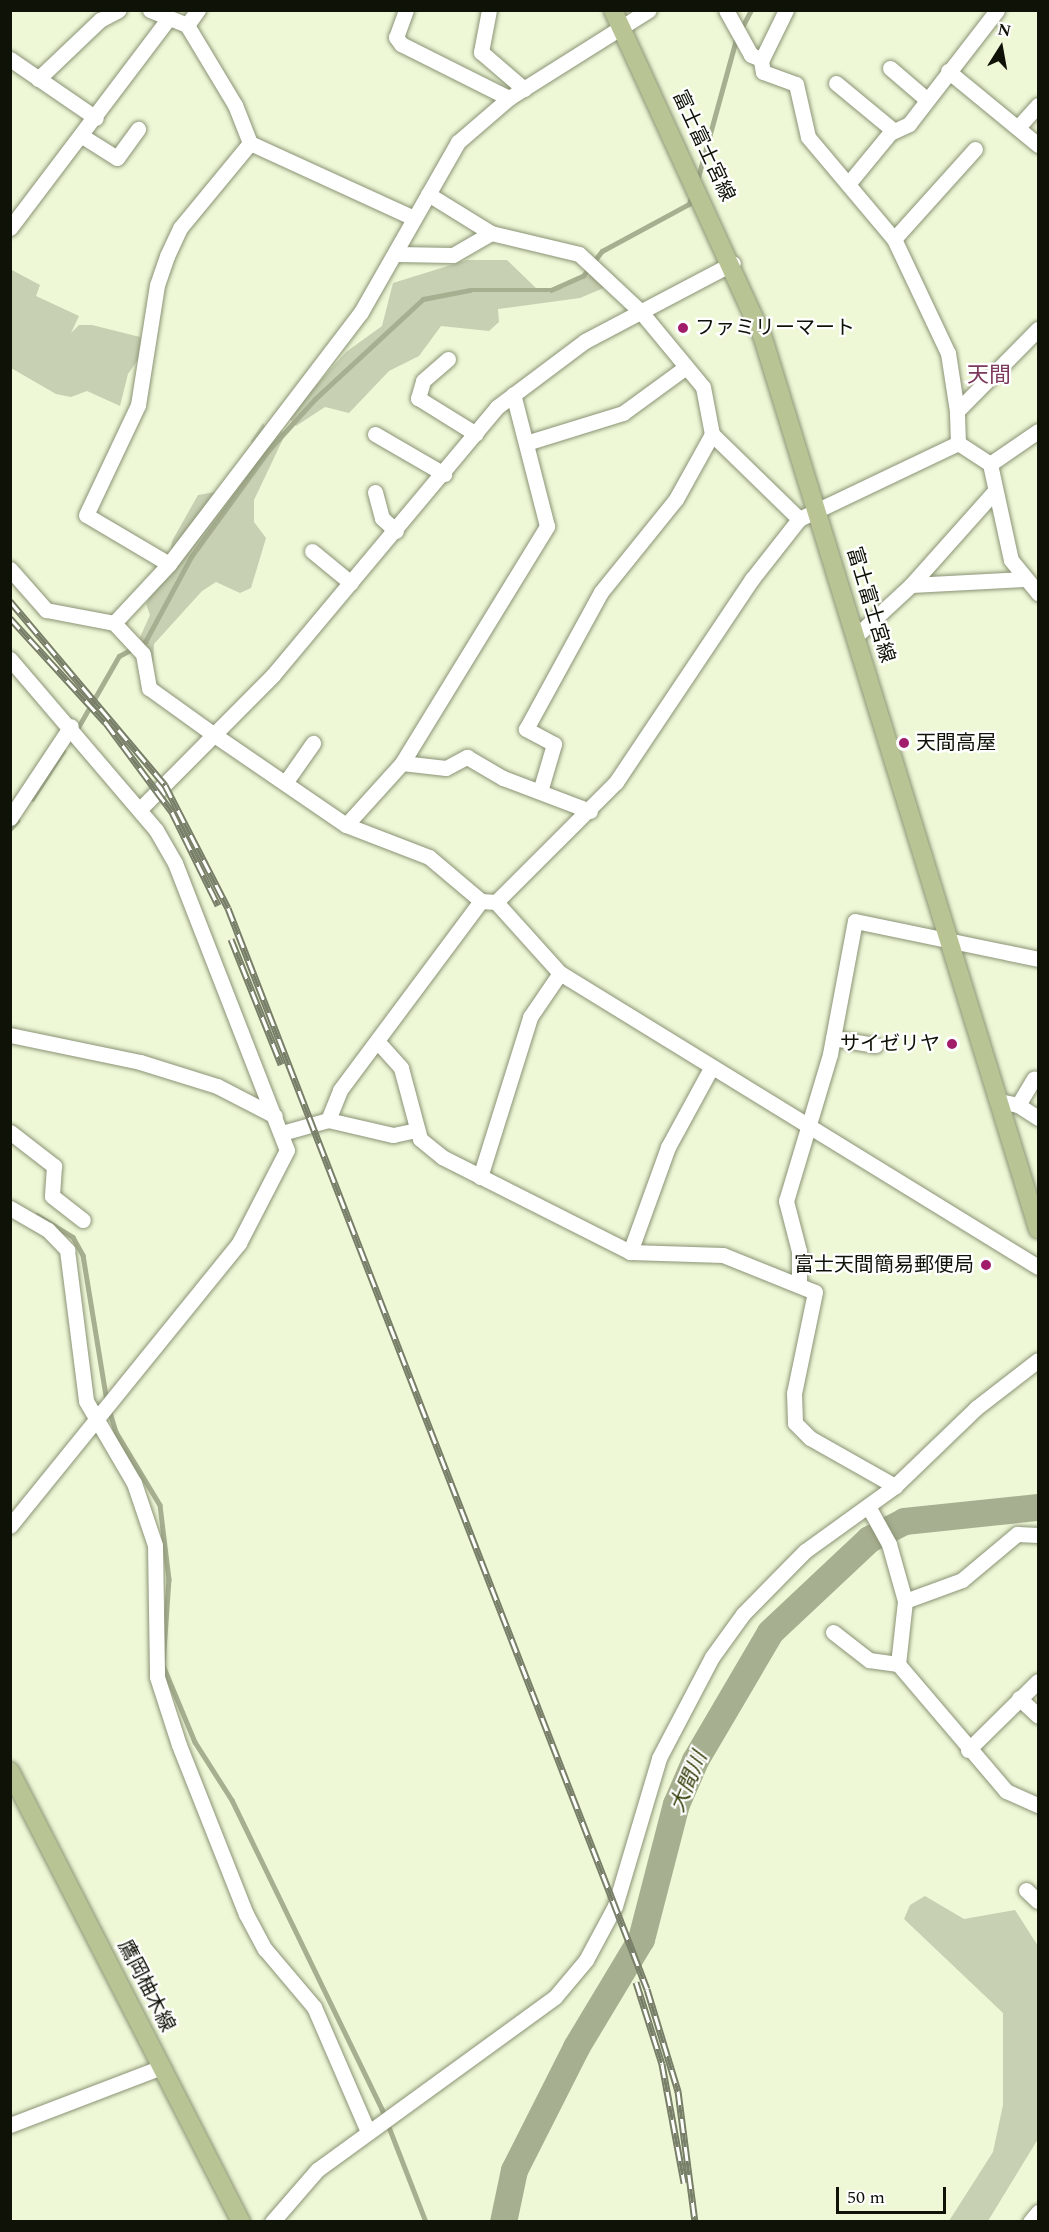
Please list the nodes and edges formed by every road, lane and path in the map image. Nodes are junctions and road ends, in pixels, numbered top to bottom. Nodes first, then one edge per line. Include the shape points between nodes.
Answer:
1 (119, 10) edge
2 (150, 10) edge
3 (198, 10) edge
4 (406, 10) edge
5 (489, 10) edge
6 (613, 10) edge
7 (649, 10) edge
8 (786, 10) edge
9 (997, 10) edge
10 (729, 17) edge
11 (168, 19) junction
12 (187, 24) junction
13 (622, 29) junction
14 (10, 59) edge
15 (761, 60) junction
16 (890, 68) dead end
17 (948, 71) junction
18 (38, 79) junction
19 (836, 83) dead end
20 (524, 88) junction
21 (509, 98) junction
22 (926, 99) junction
23 (1038, 105) edge
24 (96, 118) junction
25 (1020, 125) junction
26 (138, 129) dead end
27 (894, 131) junction
28 (82, 136) junction
29 (250, 143) junction
30 (1038, 145) edge
31 (975, 149) dead end
32 (848, 184) junction
33 (428, 194) junction
34 (412, 217) junction
35 (10, 228) edge
36 (491, 233) junction
37 (894, 240) junction
38 (397, 254) junction
39 (733, 263) junction
40 (641, 312) junction
41 (1038, 329) edge
42 (448, 358) dead end
43 (686, 367) junction
44 (513, 394) junction
45 (957, 411) junction
46 (1038, 431) edge
47 (375, 434) dead end
48 (476, 434) junction
49 (712, 434) junction
50 (526, 443) junction
51 (958, 443) junction
52 (990, 465) junction
53 (444, 474) junction
54 (375, 492) dead end
55 (993, 493) junction
56 (817, 512) junction
57 (799, 519) junction
58 (396, 531) junction
59 (312, 552) dead end
60 (168, 564) junction
61 (10, 569) edge
62 (1024, 579) junction
63 (351, 583) junction
64 (911, 585) junction
65 (1038, 593) edge
66 (114, 623) junction
67 (856, 636) junction
68 (10, 659) edge
69 (71, 726) junction
70 (213, 734) junction
71 (313, 743) dead end
72 (402, 763) junction
73 (285, 783) junction
74 (541, 788) junction
75 (140, 809) junction
76 (590, 811) junction
77 (10, 818) edge
78 (346, 825) junction
79 (488, 901) junction
80 (949, 938) junction
81 (1038, 959) edge
82 (560, 973) junction
83 (10, 1035) edge
84 (833, 1038) junction
85 (377, 1041) junction
86 (875, 1045) dead end
87 (711, 1068) junction
88 (1034, 1078) dead end
89 (999, 1101) junction
90 (1018, 1105) junction
91 (275, 1116) junction
92 (1038, 1118) edge
93 (328, 1120) junction
94 (808, 1128) junction
95 (416, 1130) junction
96 (10, 1132) edge
97 (282, 1133) junction
98 (480, 1177) junction
99 (10, 1208) edge
100 (83, 1220) dead end
101 (1038, 1229) edge
102 (630, 1252) junction
103 (1038, 1267) edge
104 (799, 1283) junction
105 (1038, 1360) edge
106 (97, 1419) junction
107 (895, 1486) junction
108 (868, 1506) junction
109 (10, 1526) edge
110 (1038, 1535) edge
111 (905, 1601) junction
112 (833, 1632) dead end
113 (898, 1664) junction
114 (1038, 1681) edge
115 (1019, 1698) junction
116 (1038, 1716) edge
117 (968, 1750) junction
118 (10, 1771) edge
119 (1038, 1805) edge
120 (1026, 1890) dead end
121 (1038, 1901) edge
122 (162, 2067) junction
123 (10, 2125) edge
124 (372, 2129) junction
125 (1038, 2212) edge
126 (241, 2222) edge
127 (272, 2222) edge
128 (1030, 2222) edge

1 - 18 street via 100,20
2 - 11 street
3 - 12 street
4 - 21 street via 396,37 400,44
5 - 20 street via 481,52
6 - 13 main road, 富士富士宮線
7 - 13 street
8 - 15 street
9 - 17 street
10 - 15 street via 743,42
11 - 12 street
11 - 24 street
12 - 29 street via 235,105
13 - 20 street
13 - 39 main road, 富士富士宮線
14 - 18 street
15 - 32 street via 763,72 796,84 808,137
16 - 22 street
17 - 22 street
17 - 25 street
18 - 24 street
19 - 27 street
20 - 21 street
21 - 33 street via 458,142
22 - 27 street via 909,124
23 - 25 street
24 - 28 street
25 - 30 street
26 - 28 street via 117,158
27 - 32 street
28 - 35 street
29 - 34 street
29 - 60 street via 180,228 167,256 157,285 138,405 86,514
31 - 37 street
32 - 37 street
33 - 34 street
33 - 36 street
34 - 38 street
36 - 38 street via 453,255
36 - 40 street via 579,254 606,275
37 - 45 street via 948,353
38 - 60 street via 361,312
39 - 40 street
39 - 56 main road, 富士富士宮線 via 762,335
40 - 43 street
40 - 44 street via 561,357
41 - 45 street
42 - 48 street via 423,381 418,398
43 - 49 street via 703,387
43 - 50 street via 622,413
44 - 48 street
44 - 50 street
45 - 51 street
46 - 52 street
47 - 53 street
48 - 53 street
49 - 57 street
49 - 74 street via 676,499 601,592 526,729 554,744
50 - 72 street via 547,526
51 - 52 street
51 - 56 street
52 - 55 street
53 - 58 street
54 - 58 street via 382,518
55 - 62 street via 1011,560
55 - 64 street
56 - 57 street
56 - 67 main road, 富士富士宮線
57 - 76 street via 752,579 638,753
58 - 63 street
59 - 63 street
60 - 66 street
61 - 66 street via 46,610
62 - 64 street
62 - 65 street
63 - 70 street via 273,675
64 - 67 street
66 - 70 street via 143,654 149,688
67 - 80 main road, 富士富士宮線
68 - 69 street
69 - 75 street
69 - 77 street
70 - 73 street
70 - 75 street
71 - 73 street
72 - 74 street via 446,768 467,757 502,778
72 - 78 street
73 - 78 street
74 - 76 street
75 - 91 street via 175,863
76 - 79 street
78 - 79 street via 429,857
79 - 82 street
79 - 85 street
80 - 81 street
80 - 84 street via 855,921
80 - 89 main road, 富士富士宮線
82 - 87 street
82 - 98 street via 530,1017
83 - 91 street via 140,1062 217,1086
84 - 86 street
84 - 94 street
85 - 93 street via 340,1089
85 - 95 street via 402,1068
87 - 94 street
87 - 102 street via 668,1147
88 - 90 street
89 - 90 street
89 - 101 main road, 富士富士宮線
90 - 92 street
91 - 97 street
93 - 95 street via 393,1135
93 - 97 street
94 - 103 street
94 - 104 street via 786,1201 799,1251
95 - 98 street via 442,1157
96 - 100 street via 54,1166 52,1197
97 - 106 street via 287,1150 278,1176 239,1243
98 - 102 street
99 - 106 street via 58,1237 67,1250 73,1269 79,1362
102 - 104 street via 723,1255
104 - 107 street via 815,1292 794,1393 795,1423 810,1438
105 - 107 street via 976,1408
106 - 109 street
106 - 124 street via 147,1514 158,1574 157,1677 179,1745 246,1914 265,1949 314,2007
107 - 108 street
108 - 111 street via 889,1544
108 - 124 street via 767,1586 712,1657 659,1758 621,1893 585,1960 526,2024
110 - 111 street via 1017,1534 962,1580
111 - 113 street
112 - 113 street via 869,1660
113 - 117 street
114 - 115 street
115 - 116 street
115 - 117 street
117 - 119 street via 1006,1791
118 - 122 main road, 鷹岡柚木線
120 - 121 street
122 - 123 street
122 - 126 main road, 鷹岡柚木線
124 - 127 street via 317,2170
125 - 128 street

